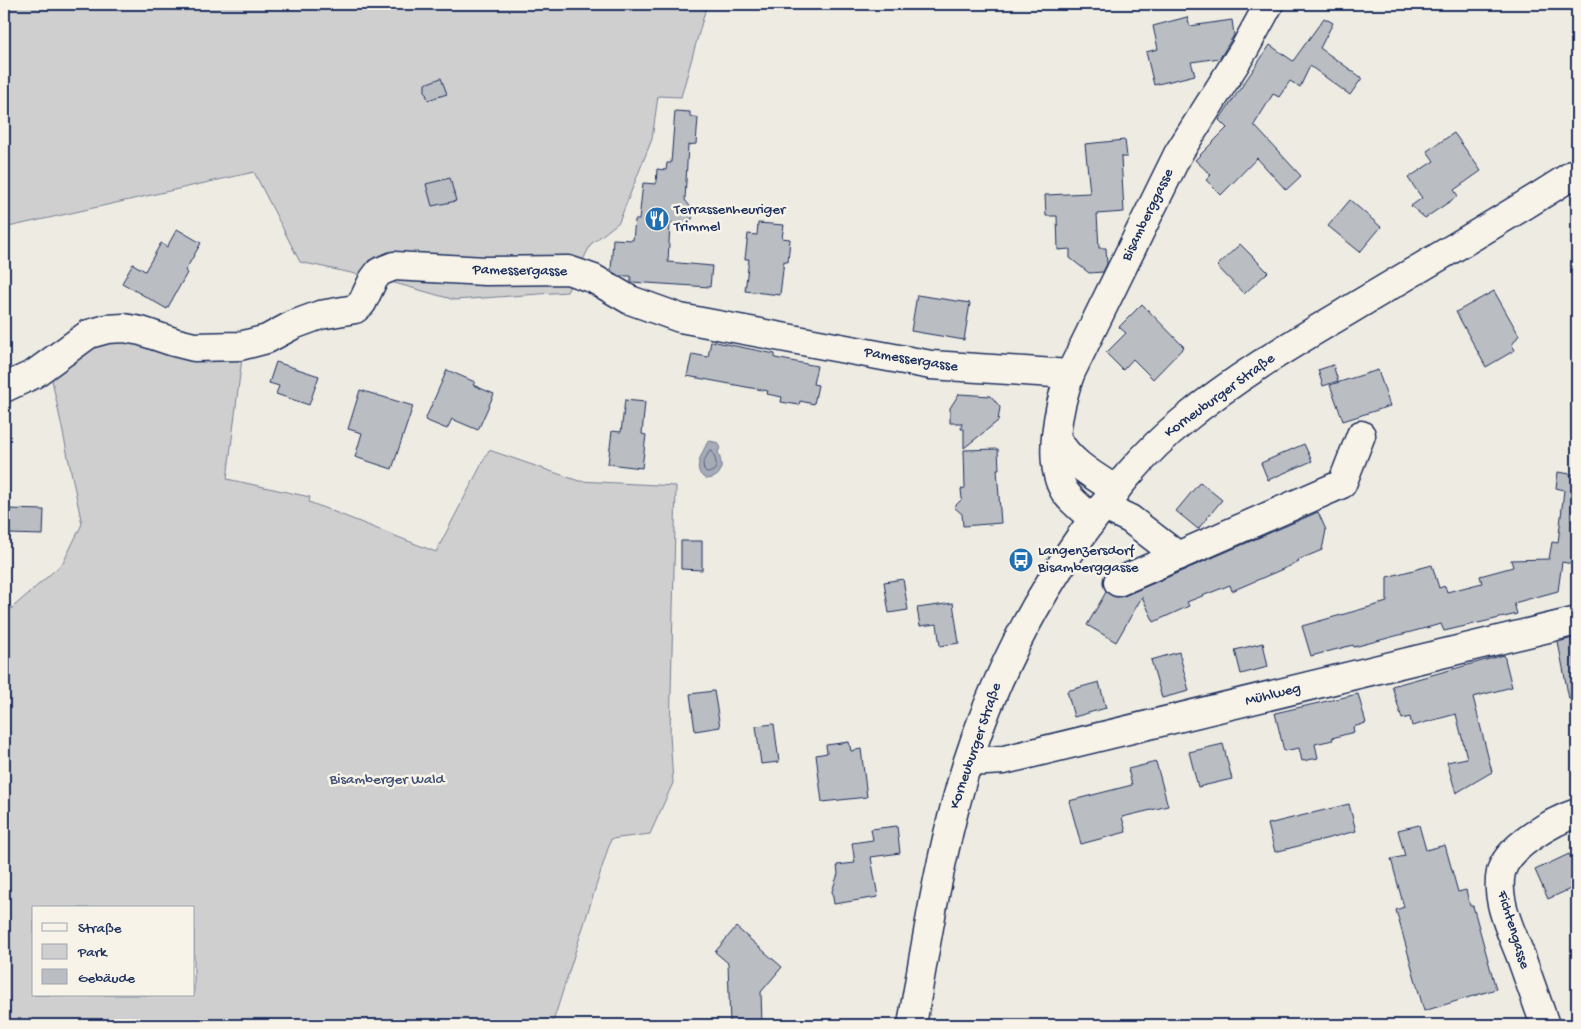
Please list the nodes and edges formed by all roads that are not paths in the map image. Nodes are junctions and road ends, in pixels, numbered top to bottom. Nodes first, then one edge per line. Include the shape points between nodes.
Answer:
1 (1268, 4) edge
2 (1577, 172) edge
3 (1070, 374) junction
4 (4, 388) edge
5 (1361, 435) dead end
6 (1057, 439) junction
7 (1104, 505) junction
8 (1178, 556) junction
9 (1118, 582) dead end
10 (1577, 621) edge
11 (968, 762) junction
12 (1577, 813) edge
13 (912, 1025) edge
14 (1545, 1025) edge

1 - 3 street, Bisamberggasse via 1245,48 1178,154
2 - 7 street, Korneuburger Straße via 1313,331 1227,388 1161,440
3 - 4 street, Pamessergasse via 931,365 680,318 630,300 594,279 568,270 394,266 379,272 362,303 355,309 320,315 267,339 240,346 194,347 141,331 107,329 90,334 34,374
3 - 6 street, Bisamberggasse via 1061,399
5 - 8 street via 1342,484
6 - 7 street via 1068,456 1085,469
6 - 7 street, Bisamberggasse via 1055,453 1060,482 1066,493
7 - 8 street via 1130,519
7 - 11 street, Korneuburger Straße via 1024,626 996,687
8 - 9 street
10 - 11 street, Mühlweg via 1004,760
11 - 13 street, Korneuburger Straße via 938,881
12 - 14 street, Fichtengasse via 1520,844 1508,856 1501,870 1499,884 1508,921

